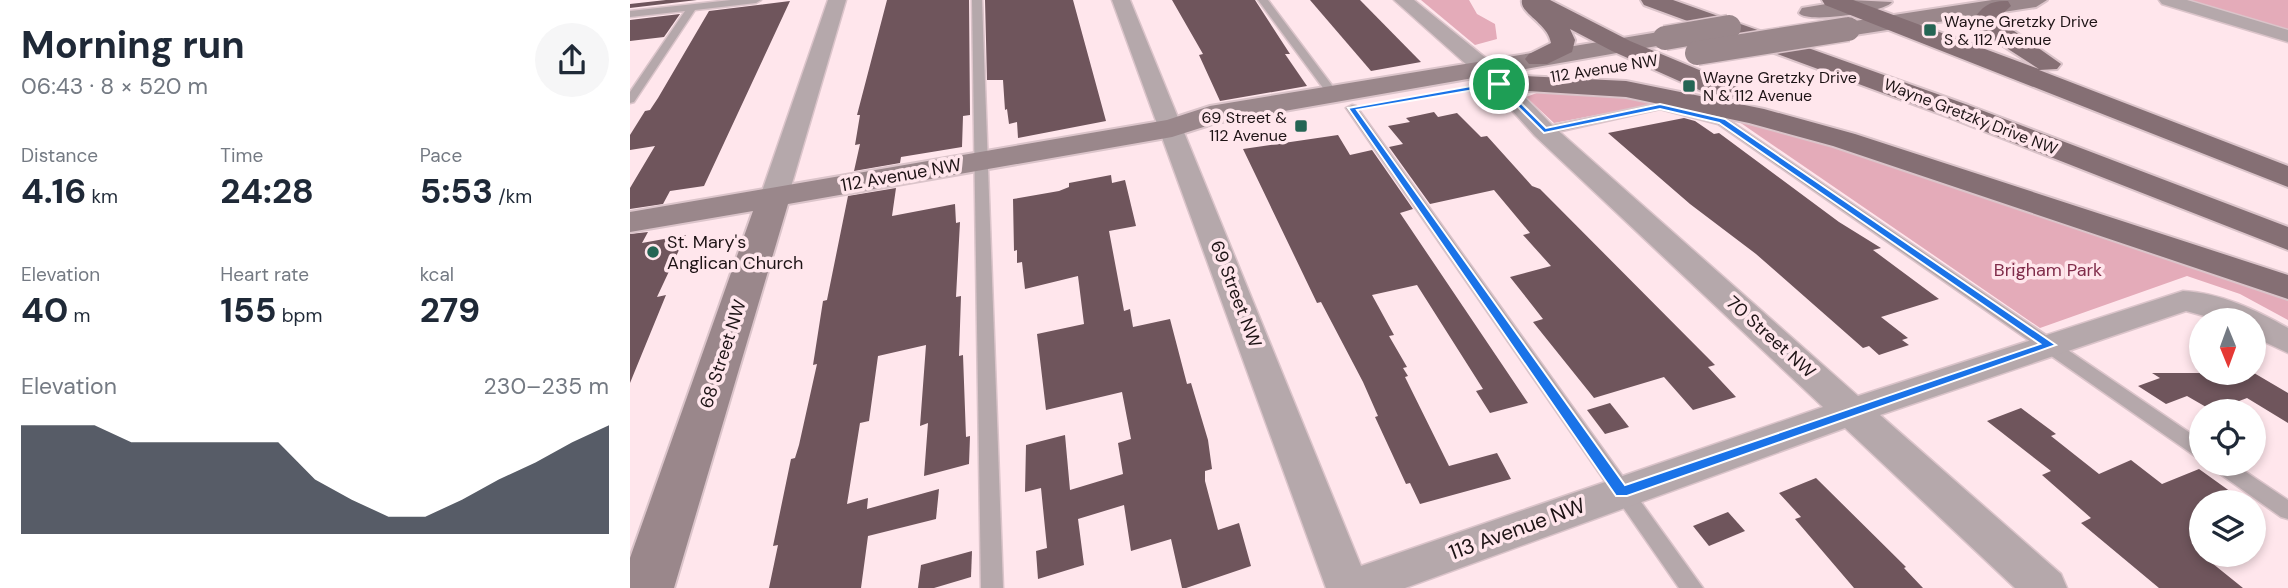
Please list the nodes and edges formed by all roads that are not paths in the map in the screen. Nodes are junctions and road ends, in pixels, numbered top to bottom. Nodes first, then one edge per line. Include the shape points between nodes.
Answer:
1 (756, 0) edge
2 (837, 0) edge
3 (977, 0) edge
4 (1121, 0) edge
5 (1263, 0) edge
6 (1403, 0) edge
7 (1525, 0) edge
8 (1533, 0) edge
9 (1652, 0) edge
10 (1688, 0) edge
11 (2036, 0) edge
12 (2168, 0) edge
13 (2000, 6) junction
14 (692, 7) junction
15 (1892, 11) edge
16 (1844, 12) edge
17 (630, 14) edge
18 (2288, 36) edge
19 (1620, 46) junction
20 (1659, 49) junction
21 (1538, 59) junction
22 (1495, 78) junction
23 (630, 100) edge
24 (1342, 101) junction
25 (1172, 128) junction
26 (1544, 131) junction
27 (1844, 140) junction
28 (2200, 140) junction
29 (983, 161) junction
30 (2288, 177) edge
31 (774, 197) junction
32 (2288, 215) edge
33 (630, 222) edge
34 (2288, 239) edge
35 (2288, 288) edge
36 (2217, 308) edge
37 (2266, 330) edge
38 (2288, 342) edge
39 (2049, 345) junction
40 (1852, 411) junction
41 (2189, 442) edge
42 (2237, 476) edge
43 (1622, 492) junction
44 (2288, 511) edge
45 (646, 588) edge
46 (992, 588) edge
47 (1350, 588) edge
48 (1692, 588) edge
49 (2045, 588) edge

1 - 14 lane
2 - 31 street, 68 Street NW
3 - 29 lane
4 - 25 street, 69 Street NW
5 - 24 lane
6 - 22 street, 70 Street NW
7 - 21 main road via 1552,21 1564,41 1563,47
8 - 19 main road
9 - 34 main road, Wayne Gretzky Drive NW via 1958,111
10 - 32 main road, Wayne Gretzky Drive NW
11 - 13 main road, 112 Avenue NW
12 - 18 street
13 - 15 main road, 112 Avenue NW
13 - 28 main road via 1985,20 1996,31 2081,82
14 - 17 lane
14 - 23 lane
15 - 16 main road, 112 Avenue NW
15 - 28 main road
16 - 20 main road, 112 Avenue NW, bridge via 1810,13
16 - 20 main road, 112 Avenue NW, bridge via 1697,53
19 - 20 main road
19 - 21 main road, 112 Avenue NW
20 - 22 main road, 112 Avenue NW
20 - 27 main road
21 - 22 main road, 112 Avenue NW
22 - 24 main road, 112 Avenue NW
22 - 26 street, 70 Street NW
22 - 27 main road via 1626,89 1754,115
24 - 25 main road, 112 Avenue NW via 1223,129
24 - 43 lane
25 - 29 main road, 112 Avenue NW
25 - 47 street, 69 Street NW
26 - 39 lane via 1660,106 1722,121
26 - 40 street, 70 Street NW
27 - 35 main road
28 - 30 main road
29 - 31 main road, 112 Avenue NW
29 - 46 lane
31 - 33 main road, 112 Avenue NW
31 - 45 main road, 68 Street NW
36 - 39 street, 113 Avenue NW via 2183,302
37 - 38 street
39 - 40 street, 113 Avenue NW
39 - 41 lane
40 - 43 street, 113 Avenue NW
40 - 49 street, 70 Street NW
42 - 44 lane
43 - 47 street, 113 Avenue NW
43 - 48 lane

